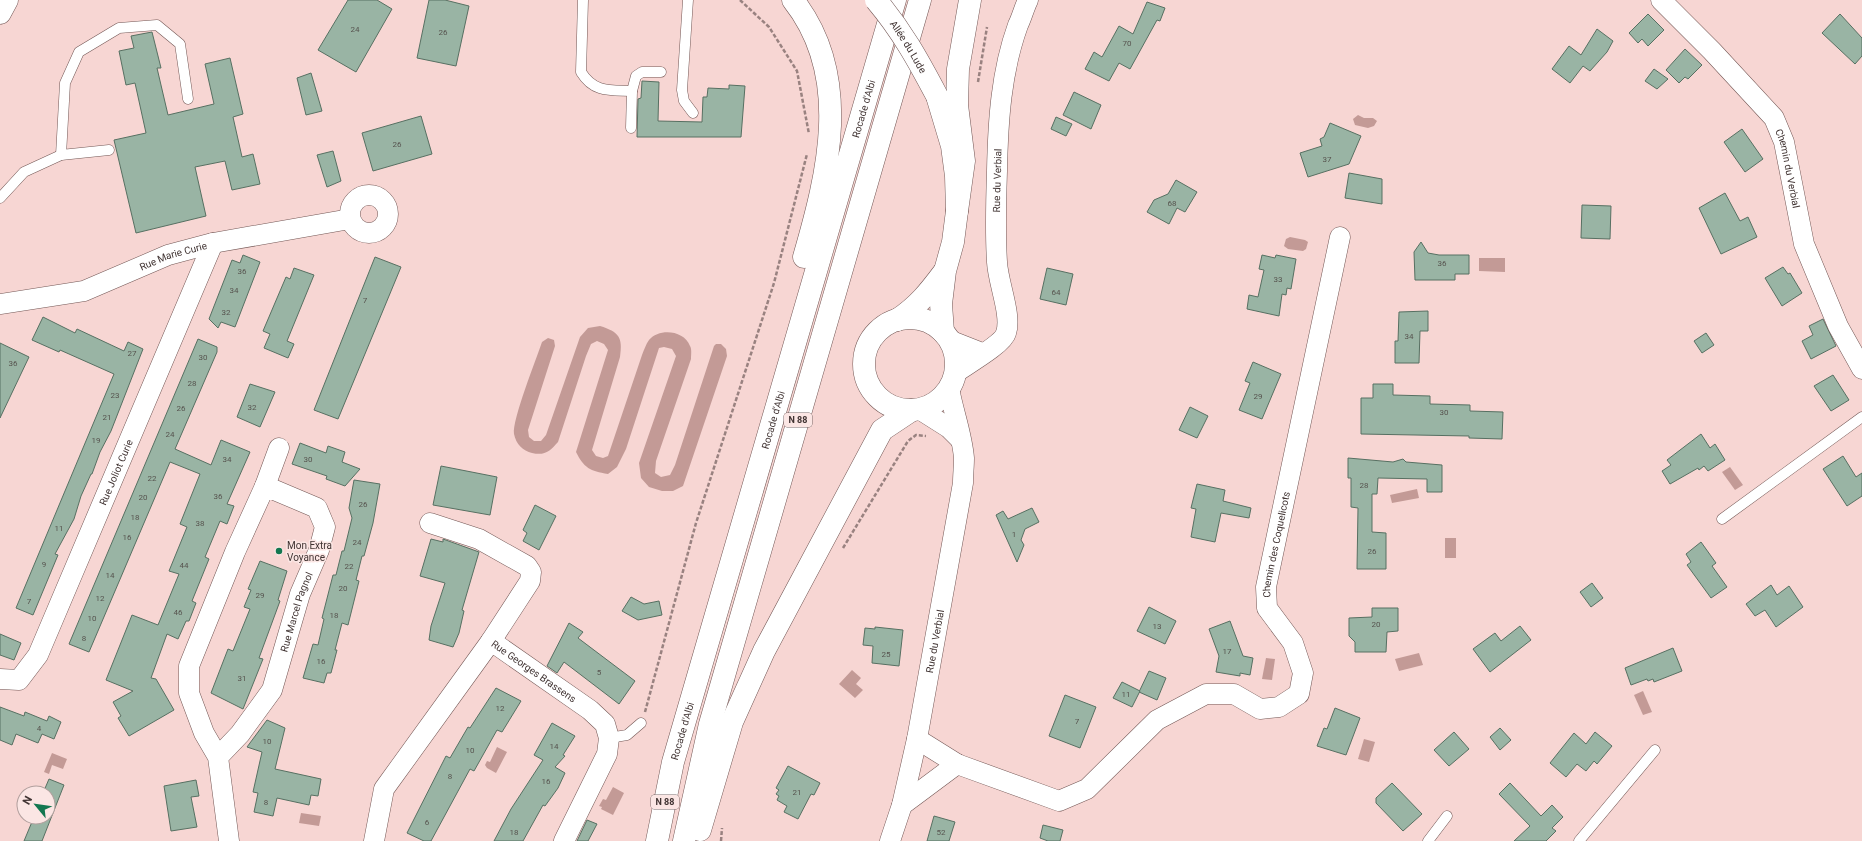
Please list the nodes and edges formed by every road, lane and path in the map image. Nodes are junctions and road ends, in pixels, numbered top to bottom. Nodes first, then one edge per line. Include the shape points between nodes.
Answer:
1 (7, 0) edge
2 (583, 0) edge
3 (688, 0) edge
4 (740, 0) edge
5 (793, 0) edge
6 (876, 0) edge
7 (895, 0) edge
8 (920, 0) edge
9 (970, 0) edge
10 (1028, 0) edge
11 (1661, 0) edge
12 (0, 13) edge
13 (661, 72) dead end
14 (632, 91) junction
15 (188, 99) dead end
16 (693, 113) dead end
17 (631, 128) dead end
18 (810, 140) dead end
19 (808, 147) dead end
20 (109, 150) dead end
21 (61, 155) junction
22 (0, 198) edge
23 (957, 211) junction
24 (350, 219) dead end
25 (1340, 237) dead end
26 (213, 243) junction
27 (944, 271) junction
28 (0, 304) edge
29 (897, 320) junction
30 (946, 336) junction
31 (982, 353) junction
32 (1862, 369) edge
33 (952, 381) junction
34 (916, 410) junction
35 (1862, 417) edge
36 (940, 422) junction
37 (960, 439) junction
38 (279, 448) dead end
39 (265, 486) junction
40 (1722, 519) dead end
41 (430, 522) dead end
42 (839, 554) dead end
43 (491, 641) junction
44 (0, 679) edge
45 (641, 723) joint
46 (609, 738) junction
47 (917, 739) junction
48 (1655, 750) dead end
49 (218, 757) junction
50 (673, 762) junction
51 (957, 764) junction
52 (902, 805) junction
53 (1447, 816) dead end
54 (723, 825) dead end
55 (229, 841) edge
56 (374, 841) edge
57 (564, 841) edge
58 (657, 841) edge
59 (684, 841) edge
60 (697, 841) edge
61 (721, 841) edge
62 (890, 841) edge
63 (1428, 841) edge
64 (1579, 841) edge

1 - 12 main road
2 - 14 lane via 582,72 587,82 600,89
3 - 16 lane via 682,90 684,101
4 - 18 path via 769,27 797,71
5 - 50 main road via 815,37 827,76 831,113 828,162 811,233 737,489
6 - 23 main road, Allée du Lude, bridge via 916,55 937,96 952,146
7 - 50 main road, Rocade d'Albi / N 88
8 - 59 main road, N 88 via 716,701
9 - 23 main road via 958,69 957,105 964,161
10 - 31 street, Rue du Verbial via 1005,68 998,124 995,221 997,264 1009,318 1006,334 995,347
11 - 32 street, Chemin du Verbial via 1774,118 1784,142 1804,244 1838,326
13 - 14 lane via 642,72 636,76
14 - 17 lane
15 - 21 lane via 180,44 157,25 119,28 79,52 76,58 65,83
19 - 45 path via 774,283 696,523
20 - 21 lane
21 - 22 lane via 24,172
23 - 27 main road via 953,242
24 - 26 street, Rue Marie Curie
25 - 51 street, Chemin des Coquelicots via 1266,587 1268,608 1293,643 1303,673 1299,694 1279,707 1260,709 1234,694 1206,694 1157,720 1087,789 1059,801
26 - 28 street, Rue Marie Curie via 168,255 84,291
26 - 44 street, Rue Joliot Curie via 38,655 19,680
27 - 29 main road via 925,298
27 - 30 main road via 942,304
29 - 30 main road via 922,320 933,324
29 - 34 main road via 884,326 873,337 866,350 863,364 866,379 873,392 884,403 897,409
30 - 31 street
30 - 33 main road via 954,351
31 - 33 street, Rue du Verbial
33 - 34 main road via 941,398
33 - 37 street, Rue du Verbial
34 - 36 street
34 - 60 main road via 882,430 764,651 732,722
35 - 40 lane
36 - 37 street
36 - 42 path via 934,433 926,436 916,435 908,440
37 - 47 street, Rue du Verbial via 964,458 963,483
38 - 39 street
39 - 49 street via 189,666 189,693 204,733
39 - 49 street, Rue Marcel Pagnol via 317,508 325,527 319,550 300,594 272,690 240,734
41 - 43 street via 479,539 527,566 531,572 530,581
43 - 46 street, Rue Georges Brassens via 590,710 605,724
43 - 56 street, Rue Georges Brassens via 384,789
45 - 46 lane via 627,735
46 - 57 street via 607,754
47 - 51 street, Chemin des Coquelicots
47 - 52 street, Rue du Verbial
48 - 64 lane
49 - 55 street
50 - 58 main road, Rocade d'Albi / N 88
51 - 52 street
52 - 62 street, Rue du Verbial
53 - 63 lane
54 - 61 path

